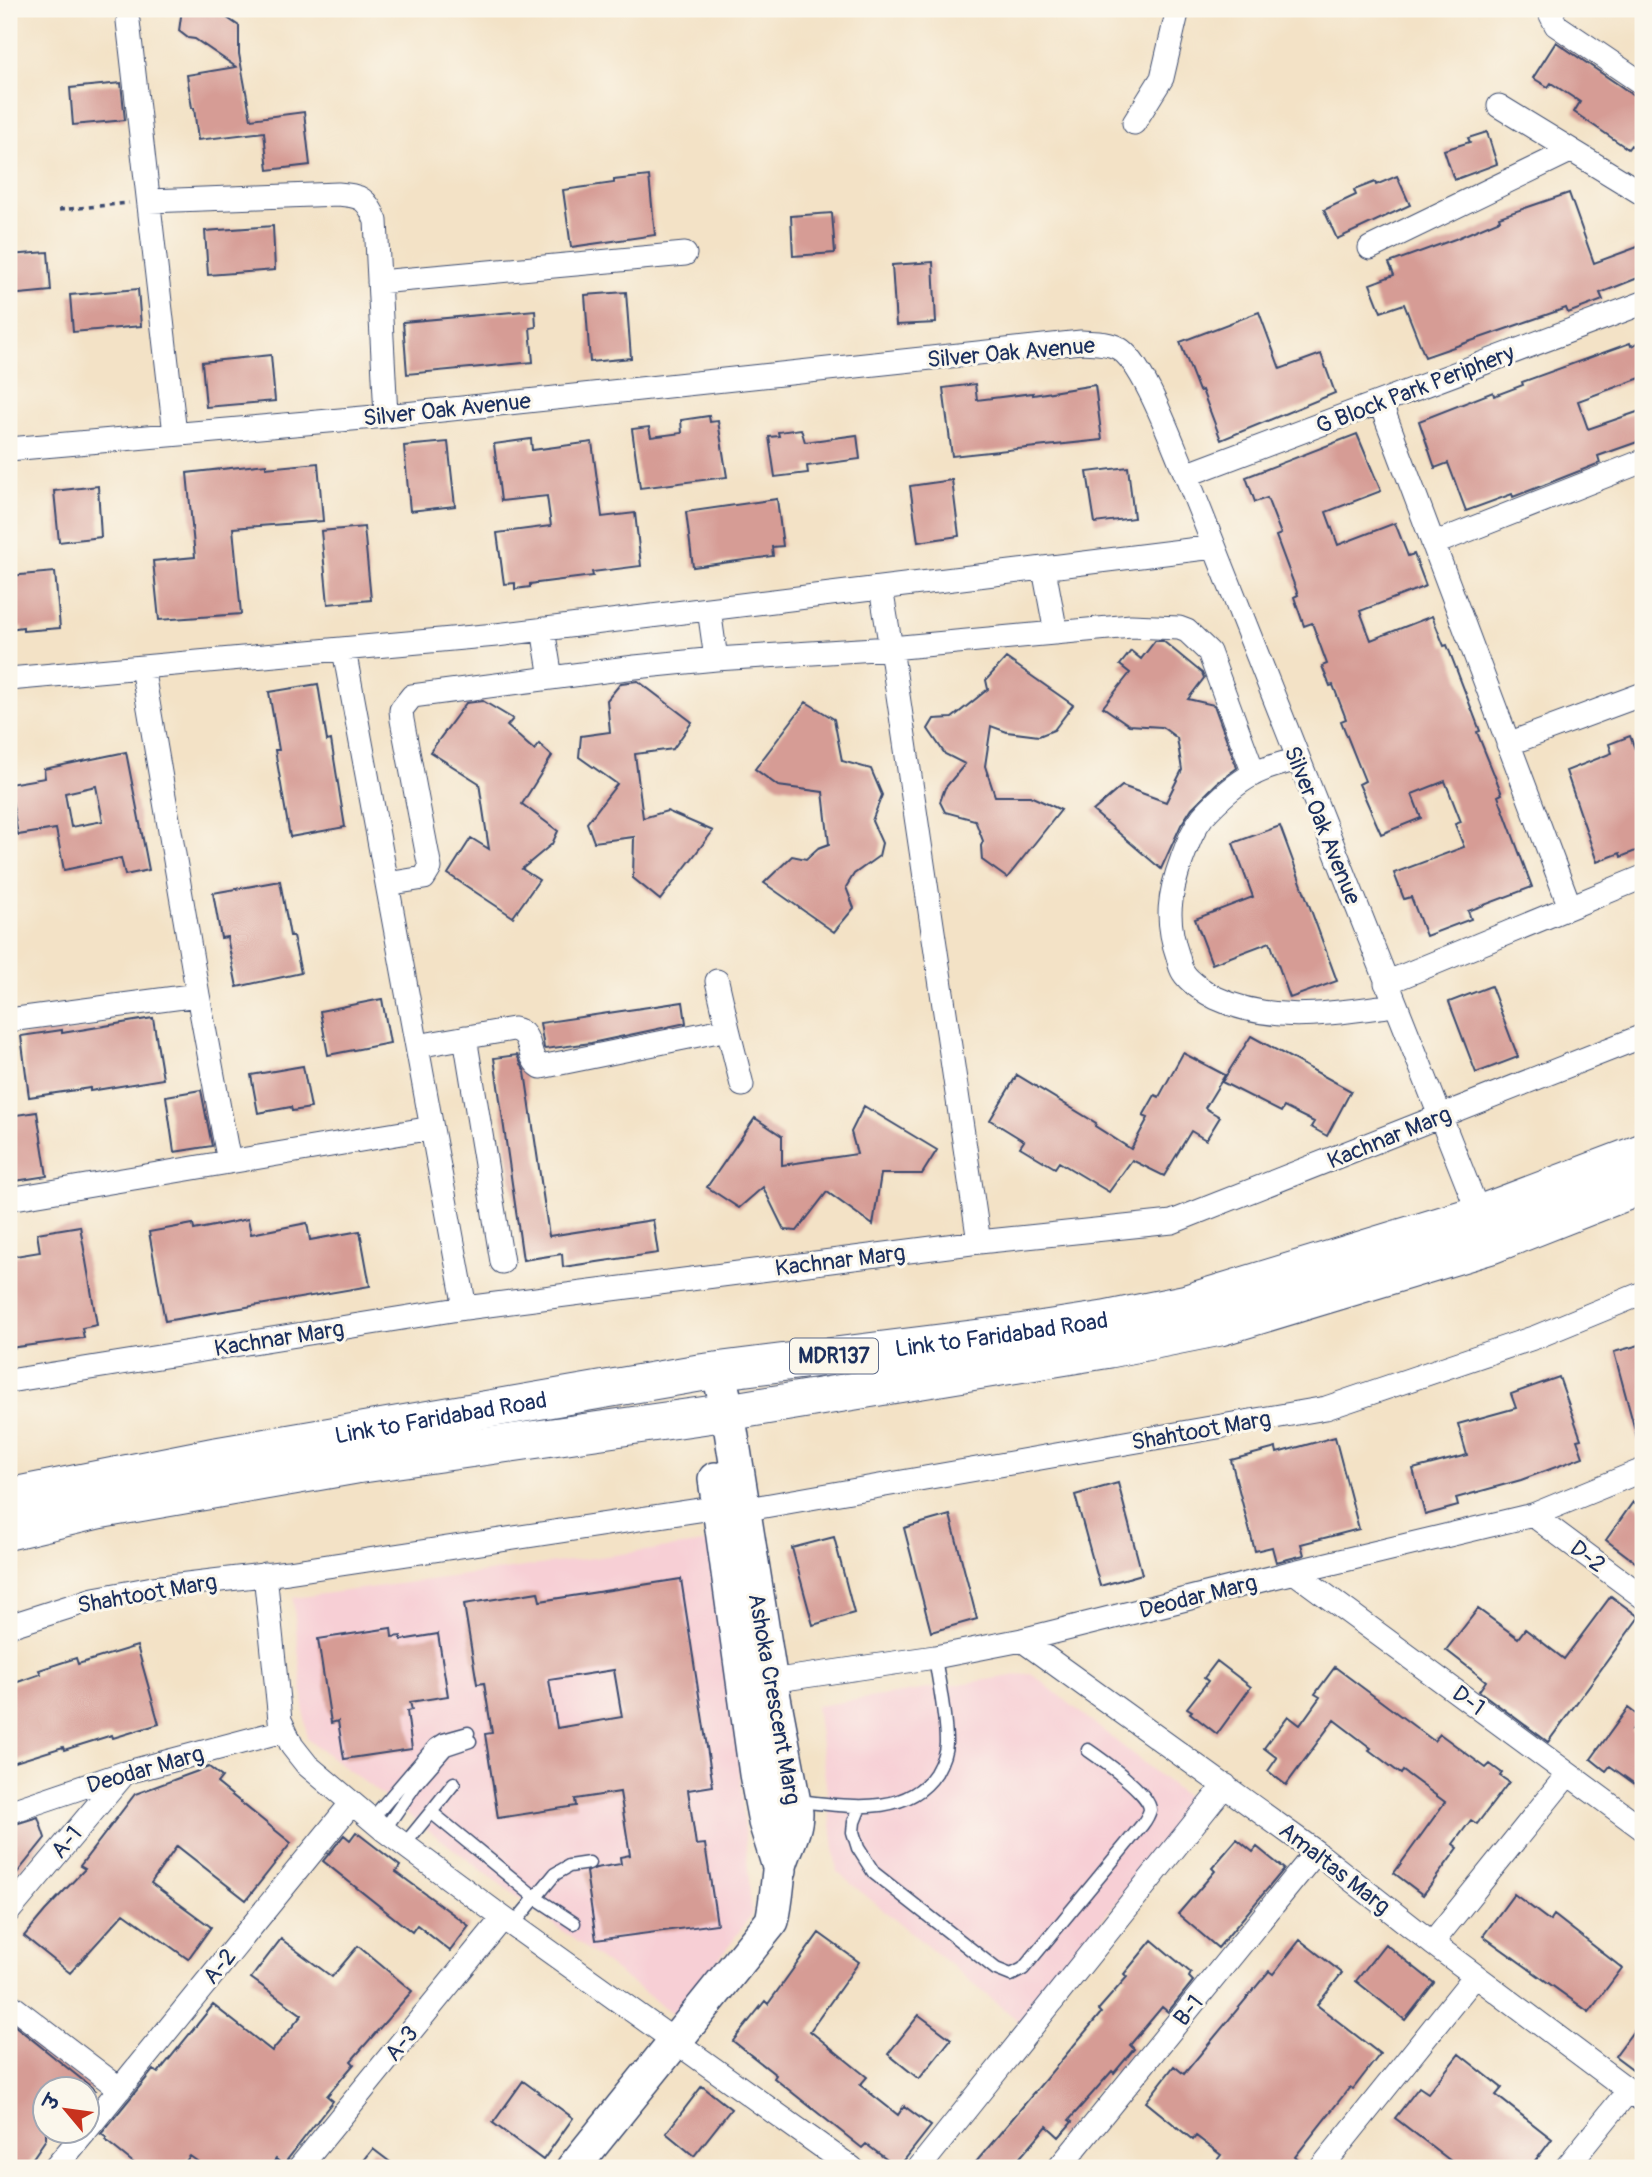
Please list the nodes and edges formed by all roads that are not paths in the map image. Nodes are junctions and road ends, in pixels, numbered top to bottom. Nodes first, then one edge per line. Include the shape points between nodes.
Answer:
1 (1178, 9) edge
2 (1554, 9) edge
3 (128, 21) dead end
4 (1643, 84) edge
5 (1499, 106) dead end
6 (1134, 123) dead end
7 (1570, 151) junction
8 (1643, 194) edge
9 (149, 201) junction
10 (1370, 248) dead end
11 (685, 254) dead end
12 (379, 282) junction
13 (1643, 303) edge
14 (1380, 402) junction
15 (386, 415) junction
16 (175, 434) junction
17 (9, 449) edge
18 (1643, 461) edge
19 (1186, 475) junction
20 (1433, 544) junction
21 (1214, 547) junction
22 (1044, 569) junction
23 (881, 588) junction
24 (709, 609) junction
25 (543, 629) junction
26 (1056, 633) junction
27 (891, 648) junction
28 (344, 650) junction
29 (716, 659) junction
30 (142, 667) junction
31 (551, 678) junction
32 (9, 679) edge
33 (1643, 694) edge
34 (1508, 744) junction
35 (1297, 759) junction
36 (1254, 774) junction
37 (1643, 877) edge
38 (387, 884) junction
39 (1570, 907) junction
40 (717, 981) dead end
41 (1386, 983) junction
42 (198, 995) junction
43 (1394, 1005) junction
44 (9, 1020) edge
45 (728, 1029) junction
46 (1643, 1036) edge
47 (465, 1037) junction
48 (417, 1046) junction
49 (742, 1085) dead end
50 (1439, 1117) junction
51 (432, 1128) junction
52 (1643, 1152) edge
53 (229, 1162) junction
54 (1643, 1185) edge
55 (9, 1199) edge
56 (1479, 1214) junction
57 (979, 1242) junction
58 (502, 1262) dead end
59 (1643, 1293) edge
60 (465, 1308) junction
61 (708, 1372) junction
62 (9, 1381) edge
63 (717, 1414) junction
64 (1643, 1470) edge
65 (9, 1497) edge
66 (730, 1508) junction
67 (1533, 1515) junction
68 (9, 1531) edge
69 (1294, 1572) junction
70 (265, 1574) junction
71 (1643, 1597) edge
72 (9, 1626) edge
73 (1022, 1640) junction
74 (935, 1657) junction
75 (757, 1683) junction
76 (284, 1731) junction
77 (469, 1737) dead end
78 (1088, 1750) dead end
79 (124, 1773) junction
80 (1568, 1774) junction
81 (454, 1783) dead end
82 (1225, 1785) junction
83 (794, 1801) junction
84 (351, 1804) junction
85 (860, 1807) junction
86 (9, 1812) edge
87 (431, 1812) junction
88 (377, 1825) junction
89 (1643, 1829) edge
90 (404, 1845) junction
91 (1317, 1852) junction
92 (589, 1863) dead end
93 (779, 1870) junction
94 (536, 1898) junction
95 (9, 1911) edge
96 (508, 1922) junction
97 (574, 1923) dead end
98 (1432, 1943) junction
99 (1475, 1976) junction
100 (9, 2004) edge
101 (677, 2042) junction
102 (120, 2089) junction
103 (1636, 2095) edge
104 (102, 2111) edge
105 (73, 2146) edge
106 (55, 2168) edge
107 (299, 2168) edge
108 (573, 2168) edge
109 (852, 2168) edge
110 (919, 2168) edge
111 (1059, 2168) edge
112 (1321, 2168) edge
113 (1566, 2168) edge

1 - 6 street via 1162,78
2 - 4 street via 1556,25
3 - 9 street
5 - 7 street
7 - 8 street
7 - 10 street
9 - 12 street via 356,196 370,205 376,221
9 - 16 street
11 - 12 street
12 - 15 street
13 - 14 street, G Block Park Periphery
14 - 19 street, G Block Park Periphery
14 - 20 street
15 - 16 street, Silver Oak Avenue
15 - 19 street, Silver Oak Avenue via 1105,343 1119,348 1138,367
16 - 17 street, Silver Oak Avenue
18 - 20 street
19 - 21 street, Silver Oak Avenue
20 - 34 street
21 - 22 street
21 - 35 street, Silver Oak Avenue
22 - 23 street
22 - 26 street
23 - 24 street
23 - 27 street
24 - 25 street
24 - 29 street
25 - 28 street
25 - 31 street
26 - 27 street
26 - 36 street via 1131,626 1187,631 1209,652
27 - 29 street
27 - 57 street
28 - 30 street
28 - 38 street
29 - 31 street
30 - 32 street
30 - 42 street
31 - 38 street via 422,693 405,701 402,720 430,868 424,878
33 - 34 street
34 - 39 street
35 - 36 street
35 - 41 street, Silver Oak Avenue
36 - 43 street via 1204,815 1191,834 1172,886 1170,925 1183,972 1213,997 1265,1012 1323,1014
37 - 39 street
38 - 48 street
39 - 41 street
40 - 45 street
41 - 43 street, Silver Oak Avenue
42 - 44 street
42 - 53 street
43 - 50 street, Silver Oak Avenue
45 - 47 street via 541,1066 533,1060 527,1037 520,1030
45 - 49 street
46 - 50 street, Kachnar Marg
47 - 48 street
47 - 58 street
48 - 51 street
50 - 56 street, Silver Oak Avenue
50 - 57 street, Kachnar Marg via 1172,1222
51 - 53 street
51 - 60 street
52 - 56 main road, Link to Faridabad Road / MDR137
53 - 55 street
54 - 63 main road, Link to Faridabad Road / MDR137 via 1491,1245 1220,1327
56 - 61 main road, Link to Faridabad Road / MDR137 via 1187,1303 1012,1334
57 - 60 street, Kachnar Marg
59 - 66 street, Shahtoot Marg via 1536,1337 1326,1408
60 - 62 street, Kachnar Marg
61 - 63 street, Ashoka Crescent Marg
61 - 65 main road, Link to Faridabad Road / MDR137 via 216,1456
63 - 66 street, Ashoka Crescent Marg
63 - 68 main road, Link to Faridabad Road / MDR137 via 356,1465 98,1510
64 - 67 street, Deodar Marg
66 - 70 street, Shahtoot Marg
66 - 75 street, Ashoka Crescent Marg
67 - 69 street, Deodar Marg
67 - 71 street, D-2
69 - 73 street, Deodar Marg
69 - 80 street, D-1
70 - 72 street, Shahtoot Marg via 94,1599
70 - 76 street
73 - 74 street, Deodar Marg
73 - 82 street, Amaltas Marg
74 - 75 street, Deodar Marg
74 - 85 lane via 946,1744 938,1770 916,1794
75 - 83 street, Ashoka Crescent Marg
75 - 93 street via 762,1812
76 - 79 street, Deodar Marg
76 - 84 street via 307,1765
77 - 88 lane via 446,1749
78 - 85 lane via 1131,1785 1150,1811 1023,1969 1011,1975 996,1969 874,1873 853,1832
79 - 86 street, Deodar Marg
79 - 95 street, A-1
80 - 89 street, D-1
80 - 98 street
81 - 87 lane
82 - 91 street, Amaltas Marg
82 - 110 street
83 - 85 lane
83 - 93 street, Ashoka Crescent Marg via 794,1830
84 - 88 street
84 - 102 street, A-2
87 - 90 lane
87 - 94 lane
88 - 90 street
90 - 96 street
91 - 98 street, Amaltas Marg
91 - 111 street, B-1
92 - 94 lane via 555,1874
93 - 101 street, Ashoka Crescent Marg via 772,1920
94 - 96 lane
94 - 97 lane
96 - 101 street
96 - 107 street, A-3
98 - 99 street, Amaltas Marg
99 - 103 street, Amaltas Marg
99 - 112 street
100 - 102 street
101 - 108 street, Ashoka Crescent Marg
101 - 109 street
102 - 104 street, A-2
103 - 113 street
105 - 106 street, A-2

